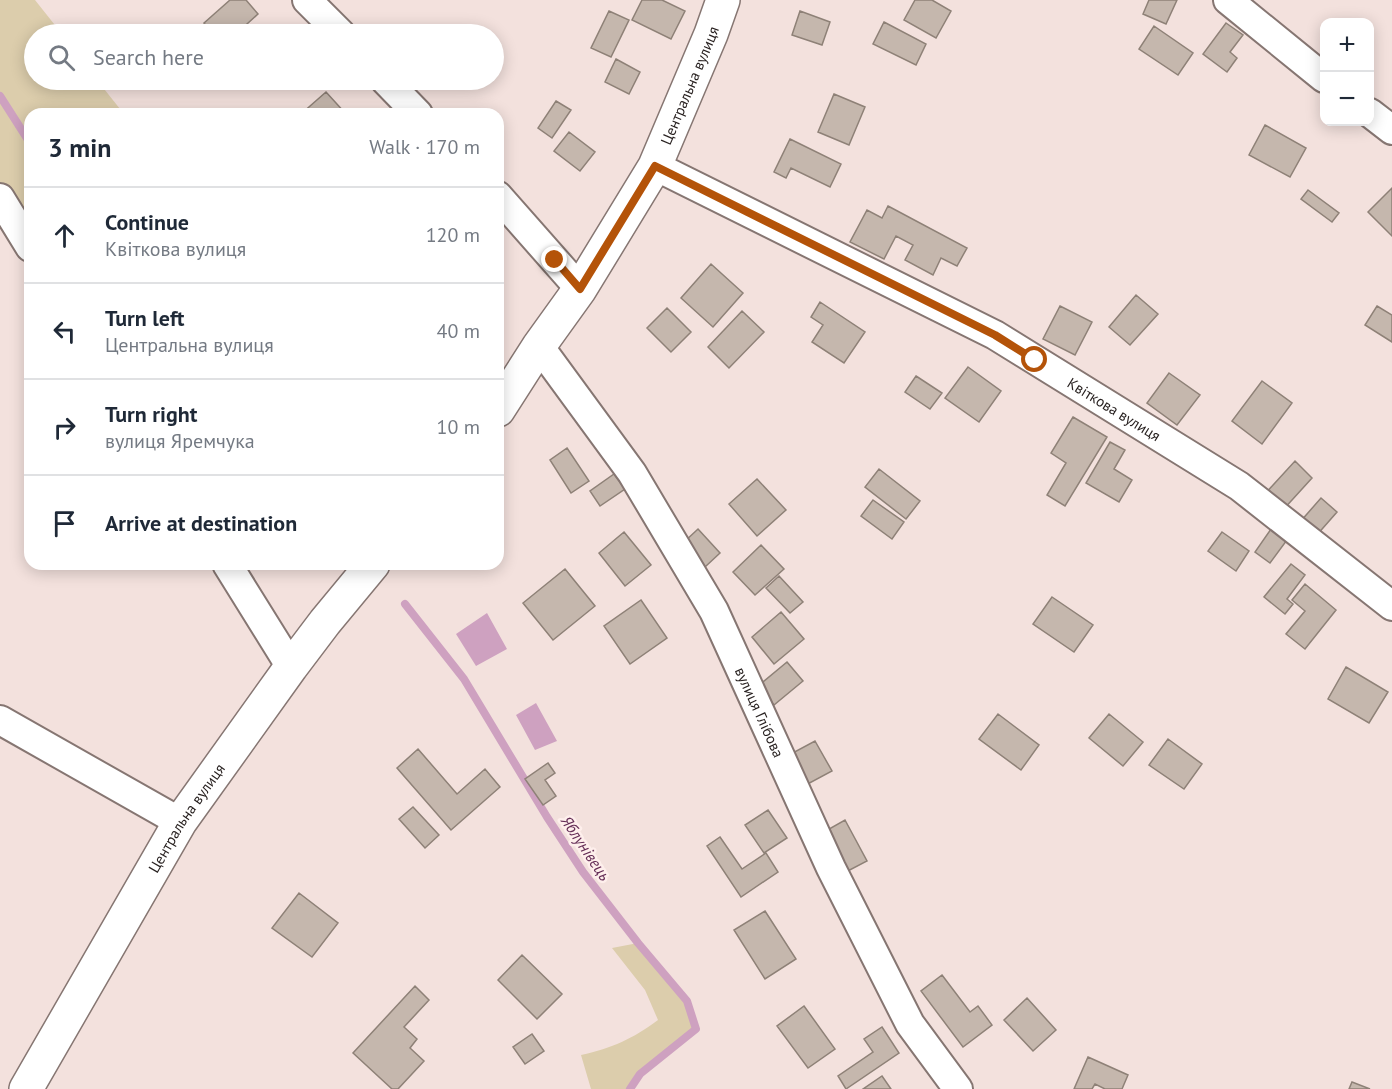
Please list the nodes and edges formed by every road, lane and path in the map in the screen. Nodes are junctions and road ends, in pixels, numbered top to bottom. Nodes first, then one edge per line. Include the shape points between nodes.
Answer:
1 (307, 0) edge
2 (723, 0) edge
3 (1228, 0) edge
4 (331, 24) edge
5 (1320, 75) edge
6 (395, 90) edge
7 (412, 108) edge
8 (1374, 116) edge
9 (1392, 130) edge
10 (655, 166) junction
11 (0, 198) edge
12 (504, 203) edge
13 (24, 237) edge
14 (580, 289) junction
15 (539, 346) junction
16 (504, 401) edge
17 (231, 570) edge
18 (368, 570) edge
19 (1392, 606) edge
20 (291, 667) junction
21 (0, 720) edge
22 (180, 822) junction
23 (26, 1089) edge
24 (958, 1089) edge

1 - 4 street
2 - 10 main road, Центральна вулиця
3 - 5 street
6 - 7 street
8 - 9 street
10 - 14 main road, Центральна вулиця
10 - 19 street, Квіткова вулиця via 995,335 1239,486
11 - 13 street
12 - 14 street
14 - 15 main road, Центральна вулиця
15 - 16 main road, Центральна вулиця
15 - 24 street, вулиця Глібова via 632,473 714,611 831,868 910,1024
17 - 20 street
18 - 20 main road, Центральна вулиця
20 - 22 main road, Центральна вулиця
21 - 22 street
22 - 23 main road, Центральна вулиця

